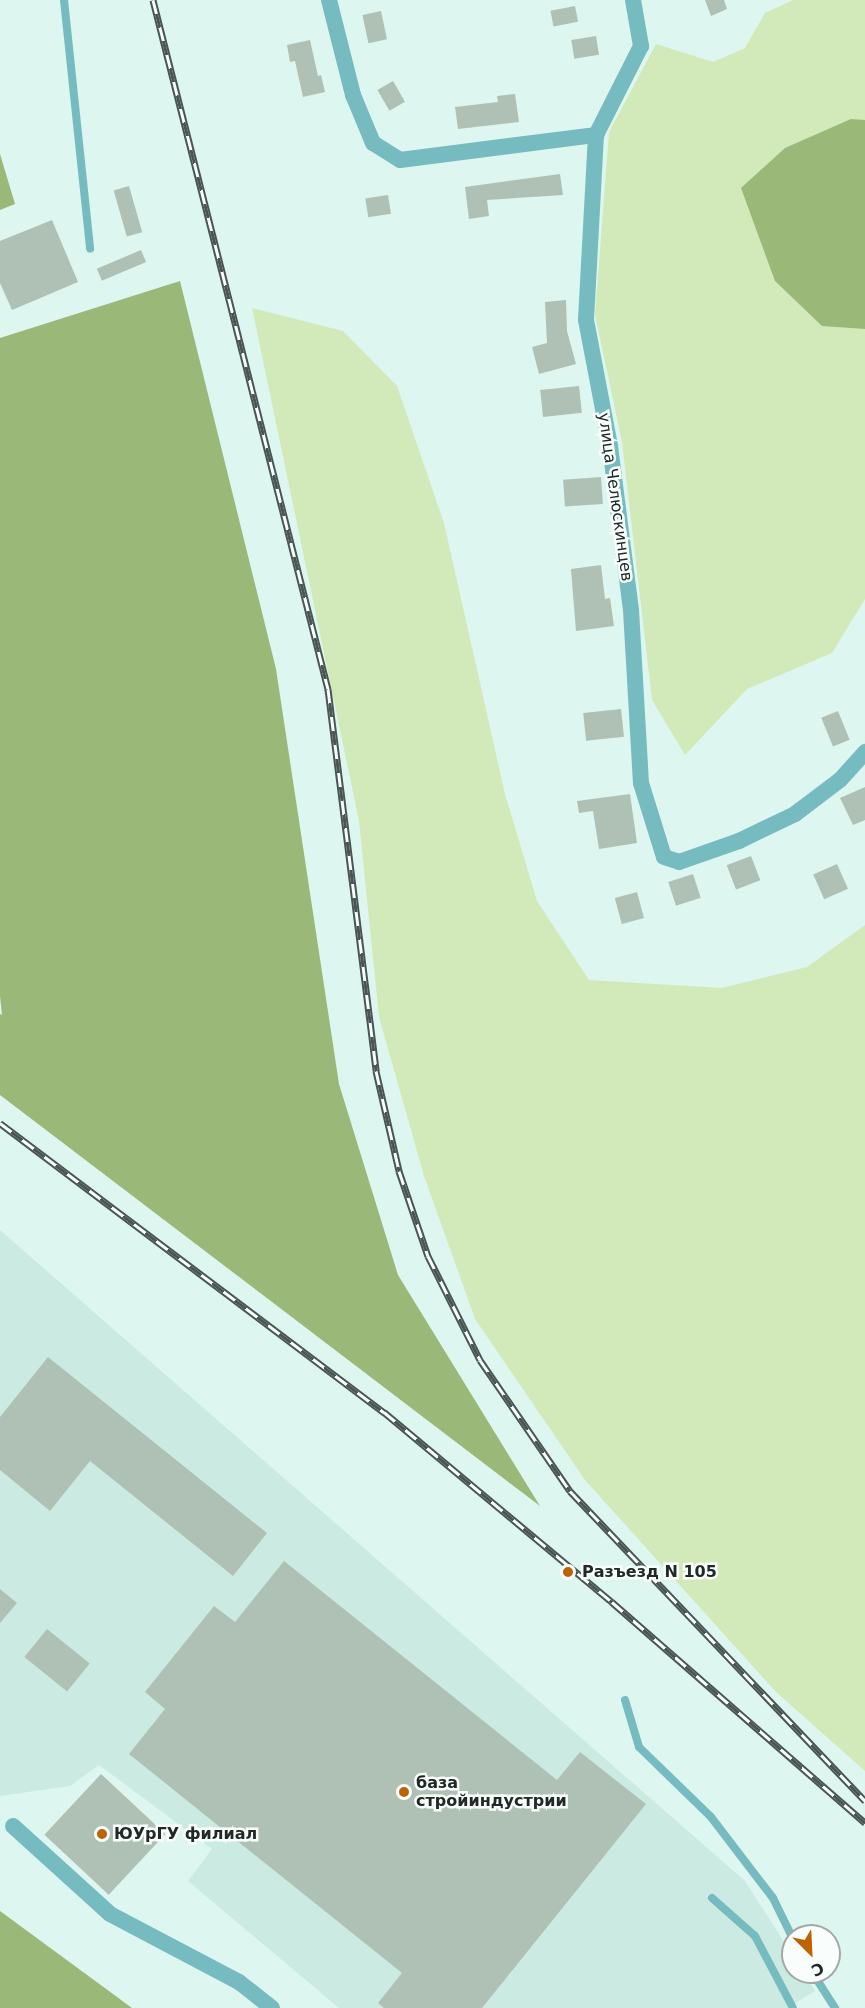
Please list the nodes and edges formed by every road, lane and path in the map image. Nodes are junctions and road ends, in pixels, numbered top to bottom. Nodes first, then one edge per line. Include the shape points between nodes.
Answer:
1 (64, 0) edge
2 (328, 0) edge
3 (633, 0) edge
4 (596, 135) junction
5 (90, 249) dead end
6 (865, 752) edge
7 (625, 1700) dead end
8 (13, 1826) dead end
9 (712, 1898) dead end
10 (786, 1924) edge
11 (820, 1984) edge
12 (272, 2008) edge
13 (793, 2008) edge
14 (835, 2008) edge

1 - 5 lane
2 - 4 street via 352,95 373,143 400,160
3 - 4 street, улица Челюскинцев via 641,45
4 - 6 street, улица Челюскинцев via 586,320 610,446 631,610 641,783 664,857 679,862 739,841 795,814 840,780
7 - 10 lane via 639,1747 711,1817 773,1898
8 - 12 street via 110,1914 239,1982
9 - 13 lane via 755,1936
11 - 14 lane

